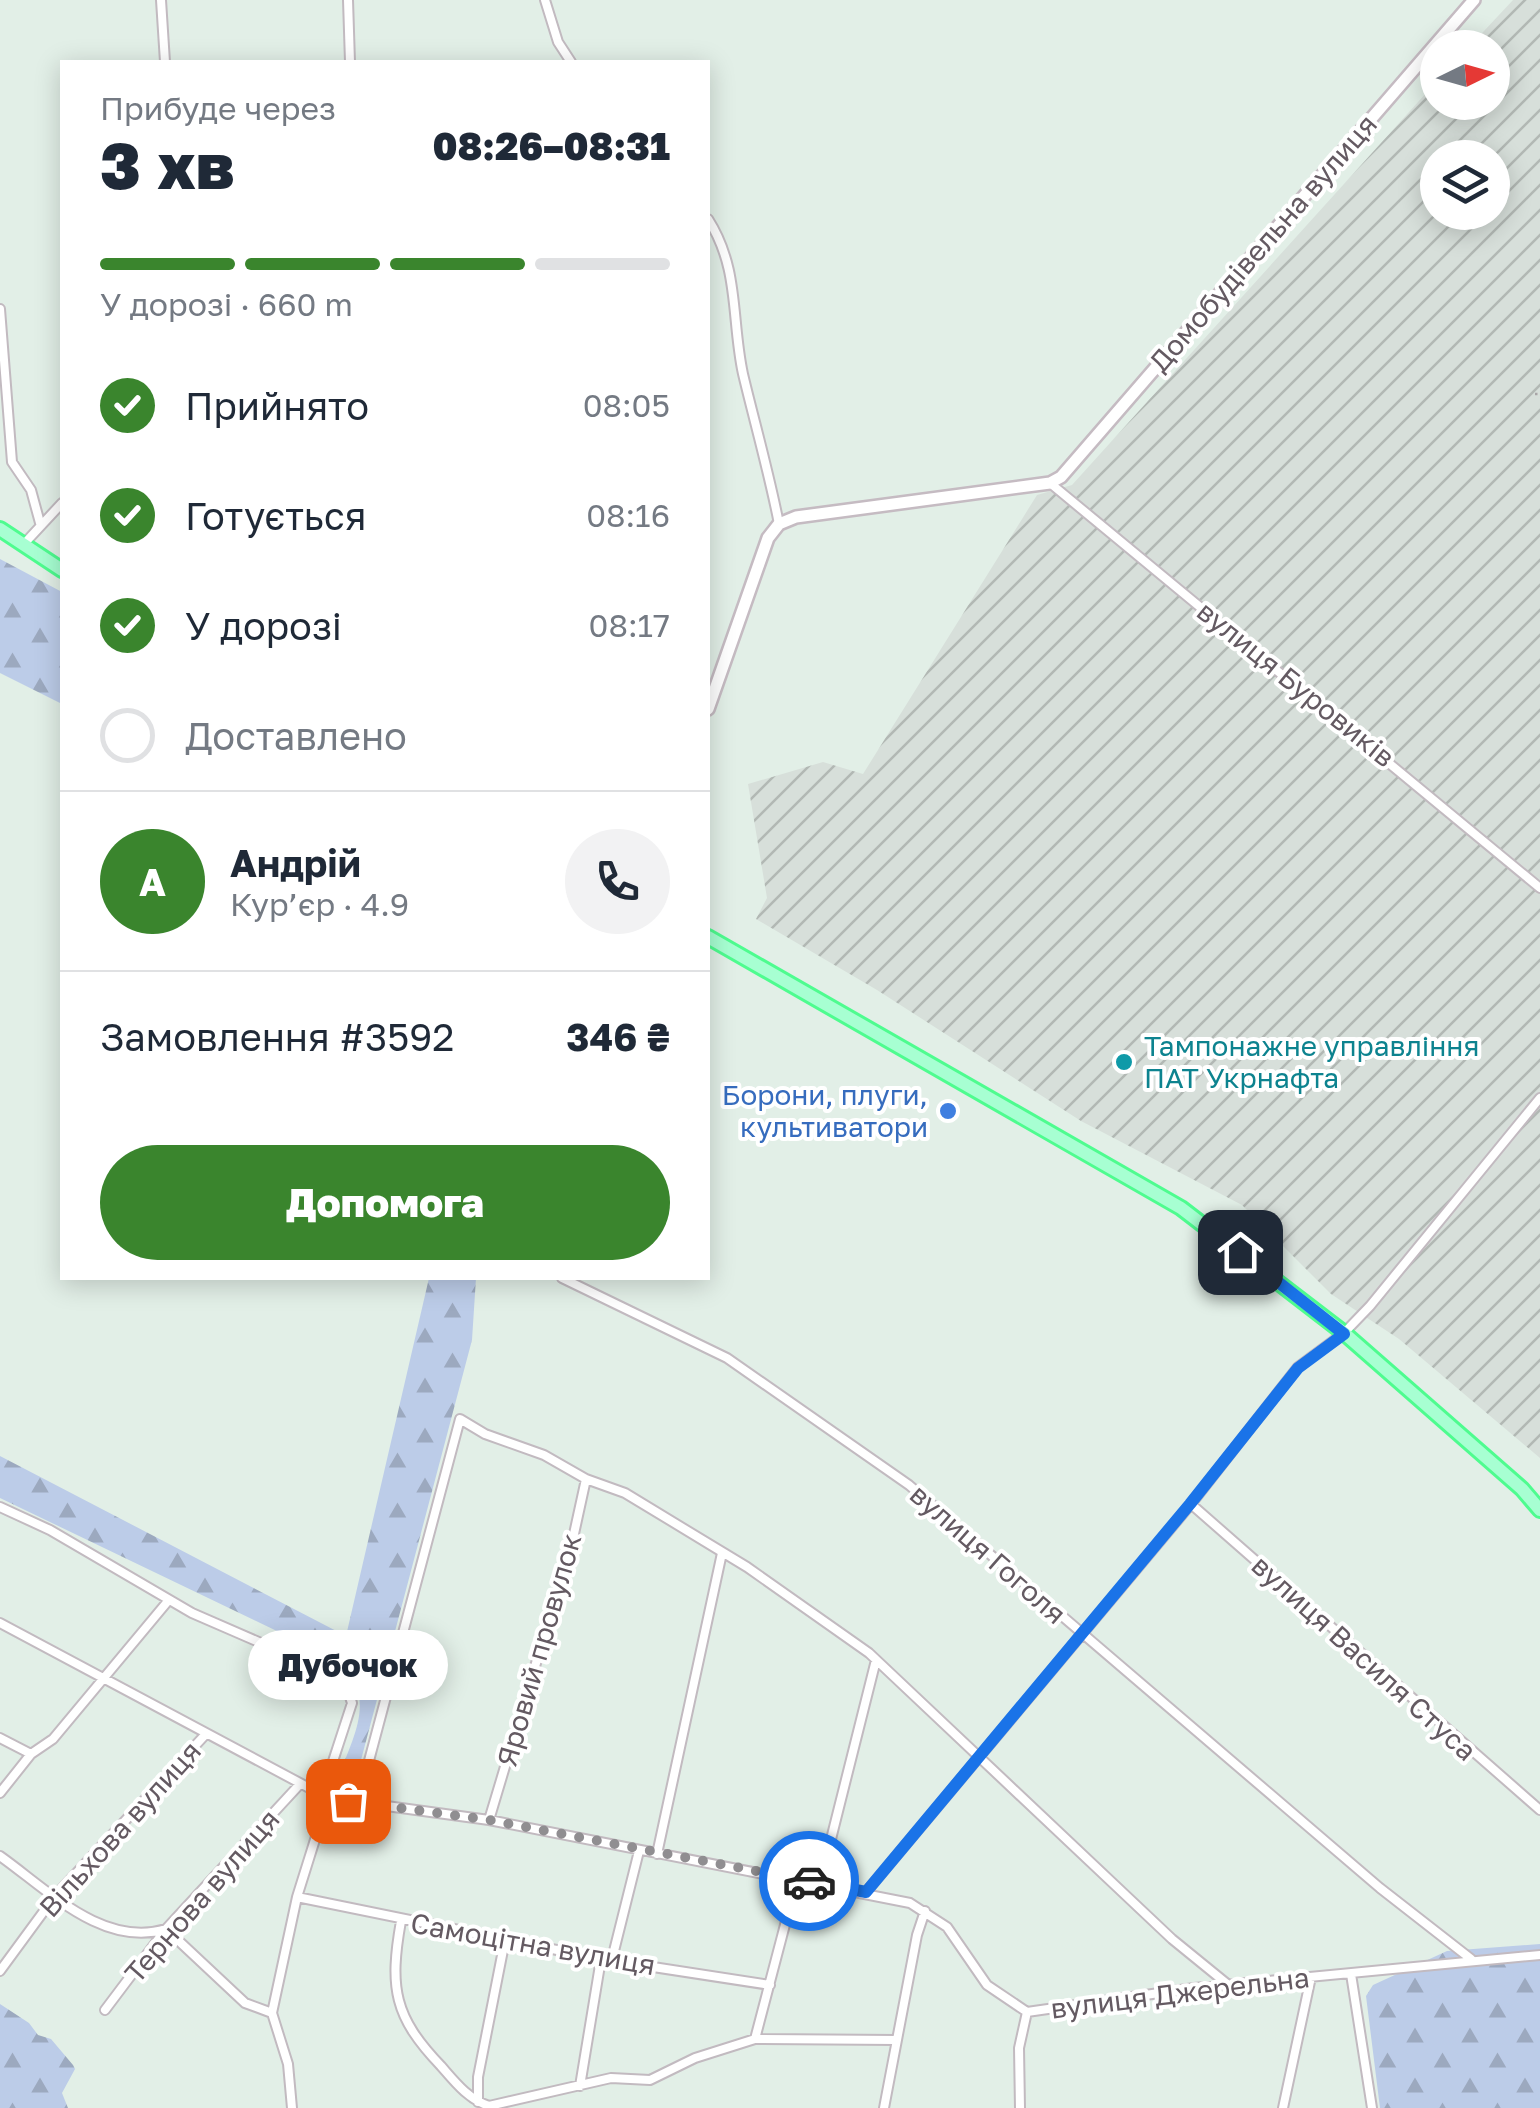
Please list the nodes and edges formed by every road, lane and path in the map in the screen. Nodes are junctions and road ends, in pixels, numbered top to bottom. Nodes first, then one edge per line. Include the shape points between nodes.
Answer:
1 (161, 0) edge
2 (348, 0) edge
3 (545, 0) edge
4 (1474, 0) edge
5 (165, 60) edge
6 (350, 60) edge
7 (570, 60) edge
8 (710, 224) edge
9 (0, 309) edge
10 (1050, 483) junction
11 (60, 505) edge
12 (40, 523) junction
13 (778, 524) junction
14 (0, 529) edge
15 (24, 546) junction
16 (60, 569) edge
17 (710, 703) edge
18 (1540, 888) edge
19 (710, 939) edge
20 (1540, 1098) edge
21 (566, 1280) edge
22 (1344, 1334) junction
23 (586, 1480) junction
24 (1522, 1488) junction
25 (1540, 1498) edge
26 (1190, 1504) junction
27 (0, 1507) edge
28 (1540, 1510) edge
29 (722, 1552) junction
30 (168, 1600) junction
31 (0, 1623) edge
32 (1081, 1634) junction
33 (876, 1660) junction
34 (102, 1675) junction
35 (205, 1735) junction
36 (0, 1738) edge
37 (30, 1754) junction
38 (978, 1755) junction
39 (300, 1784) junction
40 (0, 1793) edge
41 (325, 1797) junction
42 (358, 1802) junction
43 (1540, 1810) edge
44 (489, 1820) junction
45 (639, 1851) junction
46 (657, 1854) junction
47 (0, 1856) edge
48 (797, 1879) junction
49 (820, 1883) junction
50 (866, 1892) junction
51 (55, 1896) junction
52 (298, 1897) junction
53 (926, 1912) junction
54 (401, 1921) junction
55 (166, 1929) junction
56 (506, 1940) junction
57 (1540, 1956) edge
58 (601, 1959) junction
59 (612, 1959) junction
60 (1472, 1960) junction
61 (0, 1970) edge
62 (1351, 1974) junction
63 (1311, 1977) junction
64 (1227, 1984) junction
65 (770, 1985) junction
66 (104, 2010) dead end
67 (272, 2012) junction
68 (1027, 2012) junction
69 (755, 2039) junction
70 (896, 2040) junction
71 (580, 2086) junction
72 (478, 2102) junction
73 (292, 2108) edge
74 (884, 2108) edge
75 (1020, 2108) edge
76 (1283, 2108) edge
77 (1372, 2108) edge

1 - 5 street
2 - 6 street
3 - 7 street
4 - 10 street, Домобудівельна вулиця
8 - 13 street via 732,273 743,373
9 - 12 street via 12,462 31,490
10 - 13 street
10 - 18 street, вулиця Буровиків
11 - 12 street
12 - 15 street
13 - 17 street
14 - 15 main road
15 - 16 main road
19 - 22 main road via 1181,1208
20 - 22 street
21 - 32 street, вулиця Гоголя via 727,1358 908,1485
22 - 24 main road
22 - 26 street via 1298,1368
23 - 29 street via 625,1493
23 - 42 street via 460,1419
23 - 44 street, Яровий провулок
24 - 25 main road
24 - 28 main road
26 - 32 street
26 - 43 street, вулиця Василя Стуса
27 - 30 street
29 - 33 street
29 - 46 street
30 - 34 street
30 - 41 street via 350,1684 352,1704
31 - 34 street, вулиця Джерельна
32 - 38 street
32 - 60 street, вулиця Гоголя
33 - 38 street
33 - 49 street
34 - 35 street, вулиця Джерельна
34 - 37 street via 53,1738
35 - 39 street, вулиця Джерельна
35 - 51 street, Вільхова вулиця
36 - 37 street
37 - 40 street
38 - 50 street
38 - 64 street
39 - 41 street, вулиця Джерельна
39 - 55 street, Тернова вулиця
41 - 42 street, вулиця Джерельна
41 - 52 street
42 - 44 street, вулиця Джерельна
44 - 45 street, вулиця Джерельна
45 - 46 street, вулиця Джерельна
45 - 59 street
46 - 48 street, вулиця Джерельна
47 - 51 street
48 - 49 street, вулиця Джерельна
48 - 65 street
49 - 50 street, вулиця Джерельна
50 - 53 street, вулиця Джерельна
51 - 55 street via 107,1929 139,1935
51 - 61 street, Вільхова вулиця
52 - 54 street, Самоцітна вулиця
52 - 67 street
53 - 68 street, вулиця Джерельна via 947,1927 987,1985
53 - 70 street
54 - 56 street, Самоцітна вулиця
54 - 72 street via 398,2006 421,2046
55 - 66 street, Тернова вулиця
55 - 67 street via 245,2003
56 - 58 street, Самоцітна вулиця
56 - 72 street
57 - 60 street, вулиця Джерельна
58 - 59 street, Самоцітна вулиця
58 - 71 street
59 - 65 street, Самоцітна вулиця
60 - 62 street, вулиця Джерельна
62 - 63 street, вулиця Джерельна
62 - 77 street
63 - 64 street, вулиця Джерельна
63 - 76 street
64 - 68 street, вулиця Джерельна
65 - 69 street
67 - 73 street via 288,2064
68 - 75 street via 1019,2048
69 - 70 street
69 - 71 street via 650,2080 610,2078
70 - 74 street
71 - 72 street via 490,2106

